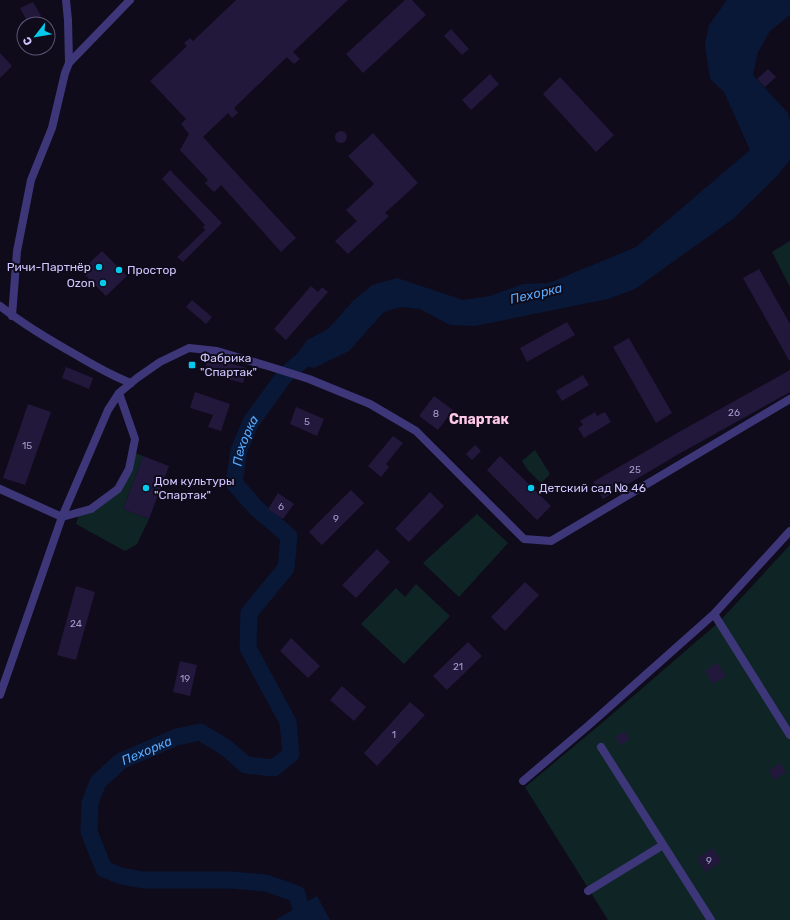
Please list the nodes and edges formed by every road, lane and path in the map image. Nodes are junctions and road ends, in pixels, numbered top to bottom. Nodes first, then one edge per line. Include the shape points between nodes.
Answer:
1 (66, 0) edge
2 (130, 0) edge
3 (69, 63) junction
4 (0, 306) edge
5 (12, 316) junction
6 (131, 383) junction
7 (119, 393) junction
8 (790, 399) edge
9 (0, 489) edge
10 (62, 517) junction
11 (790, 530) edge
12 (714, 614) junction
13 (0, 695) edge
14 (790, 735) edge
15 (601, 747) dead end
16 (523, 781) dead end
17 (663, 845) junction
18 (588, 891) dead end
19 (711, 920) edge

1 - 3 street
2 - 3 street
3 - 5 street via 52,128 31,180 17,251
4 - 5 street
5 - 6 street via 48,340 114,377
6 - 7 street
6 - 8 street via 160,362 189,348 217,351 309,379 370,404 416,431 524,539 551,541
7 - 10 street via 108,410
7 - 10 street via 135,439 129,469 118,488 91,509
9 - 10 street
10 - 13 street
11 - 12 street
12 - 14 street
12 - 16 street
15 - 17 street
17 - 18 street
17 - 19 street

